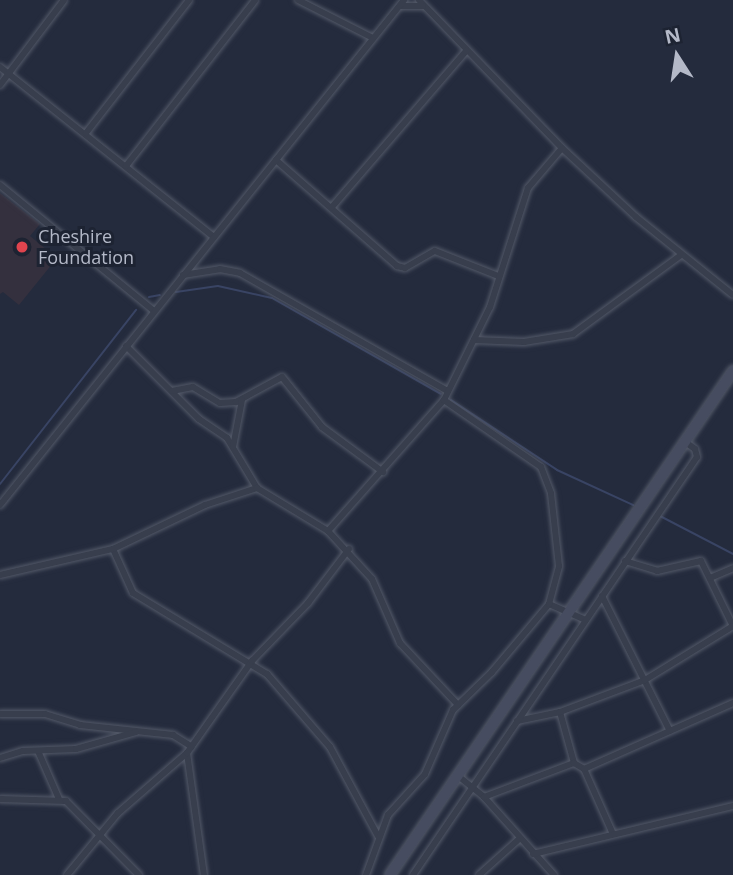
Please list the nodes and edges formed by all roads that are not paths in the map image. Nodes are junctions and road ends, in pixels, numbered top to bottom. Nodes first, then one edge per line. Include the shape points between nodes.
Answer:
1 (64, 0) edge
2 (189, 0) edge
3 (255, 0) edge
4 (298, 0) edge
5 (404, 0) edge
6 (419, 0) edge
7 (397, 7) junction
8 (428, 8) junction
9 (373, 38) junction
10 (466, 51) junction
11 (0, 66) edge
12 (9, 74) junction
13 (0, 85) edge
14 (86, 133) junction
15 (562, 148) junction
16 (276, 160) junction
17 (126, 166) junction
18 (0, 186) edge
19 (332, 207) junction
20 (214, 237) junction
21 (681, 255) junction
22 (183, 275) junction
23 (498, 276) junction
24 (733, 295) edge
25 (154, 311) junction
26 (474, 340) junction
27 (127, 346) junction
28 (733, 371) edge
29 (172, 391) junction
30 (448, 391) junction
31 (242, 400) junction
32 (444, 400) junction
33 (684, 441) junction
34 (233, 447) junction
35 (383, 472) junction
36 (257, 488) junction
37 (0, 505) edge
38 (328, 531) junction
39 (348, 549) junction
40 (113, 550) junction
41 (625, 561) junction
42 (733, 568) edge
43 (0, 575) edge
44 (710, 578) junction
45 (602, 596) junction
46 (549, 604) junction
47 (568, 611) junction
48 (586, 620) junction
49 (733, 626) edge
50 (253, 661) junction
51 (645, 680) junction
52 (733, 704) edge
53 (458, 705) junction
54 (560, 712) junction
55 (0, 713) edge
56 (517, 721) junction
57 (137, 731) junction
58 (670, 731) junction
59 (192, 747) junction
60 (38, 751) junction
61 (187, 753) junction
62 (0, 758) edge
63 (574, 763) junction
64 (583, 769) junction
65 (457, 775) junction
66 (471, 788) junction
67 (484, 797) junction
68 (0, 799) edge
69 (59, 799) junction
70 (733, 806) edge
71 (102, 833) junction
72 (613, 834) junction
73 (378, 836) junction
74 (518, 840) junction
75 (533, 854) junction
76 (66, 875) edge
77 (139, 875) edge
78 (204, 875) edge
79 (366, 875) edge
80 (390, 875) edge
81 (413, 875) edge
82 (479, 875) edge
83 (554, 875) edge

1 - 12 street
2 - 14 street
3 - 17 street
4 - 9 street
5 - 7 street
6 - 8 street
7 - 8 street via 413,3
7 - 9 street
8 - 10 street
9 - 16 street
10 - 15 street
10 - 19 street
11 - 12 street
12 - 13 street
12 - 14 street
14 - 17 street
15 - 21 street
15 - 23 street via 528,188
16 - 19 street
16 - 20 street
17 - 20 street
18 - 25 street
19 - 23 street via 397,266 405,268 435,251
20 - 22 street
21 - 24 street
21 - 26 street via 573,334 524,342
22 - 25 street
22 - 30 street via 220,269 253,278
23 - 26 street
25 - 27 street
26 - 30 street
27 - 29 street
27 - 37 street
28 - 33 main road
29 - 31 street via 187,386 220,403
29 - 34 street
30 - 32 street
31 - 34 street
31 - 35 street via 282,377 322,427
32 - 35 street
32 - 46 street via 541,467 550,489 560,562
33 - 41 street via 695,449 696,457
33 - 47 main road
34 - 36 street
35 - 38 street
36 - 38 street
36 - 40 street via 205,505
38 - 39 street
39 - 50 street via 309,603
39 - 53 street via 384,599 400,643
40 - 43 street
40 - 50 street via 133,593
41 - 44 street via 657,571 700,561
41 - 45 street
42 - 44 street
44 - 49 street
45 - 48 street
45 - 51 street
46 - 47 street
46 - 53 street
47 - 48 street
47 - 65 main road
48 - 56 street
49 - 51 street
50 - 59 street
50 - 73 street via 330,747
51 - 54 street
51 - 58 street
52 - 58 street
53 - 73 street via 425,774 388,815
54 - 56 street
54 - 63 street
55 - 57 street via 45,714 80,725
56 - 66 street
57 - 59 street via 173,736
57 - 60 street via 76,749
58 - 64 street
59 - 61 street
60 - 62 street
60 - 69 street
61 - 71 street
61 - 78 street
63 - 64 street
63 - 67 street
64 - 72 street
65 - 66 street
65 - 80 main road
66 - 67 street
66 - 81 street
67 - 74 street
68 - 69 street
69 - 71 street
70 - 72 street
71 - 76 street
71 - 77 street
72 - 75 street
73 - 79 street
74 - 75 street
74 - 82 street
75 - 83 street

